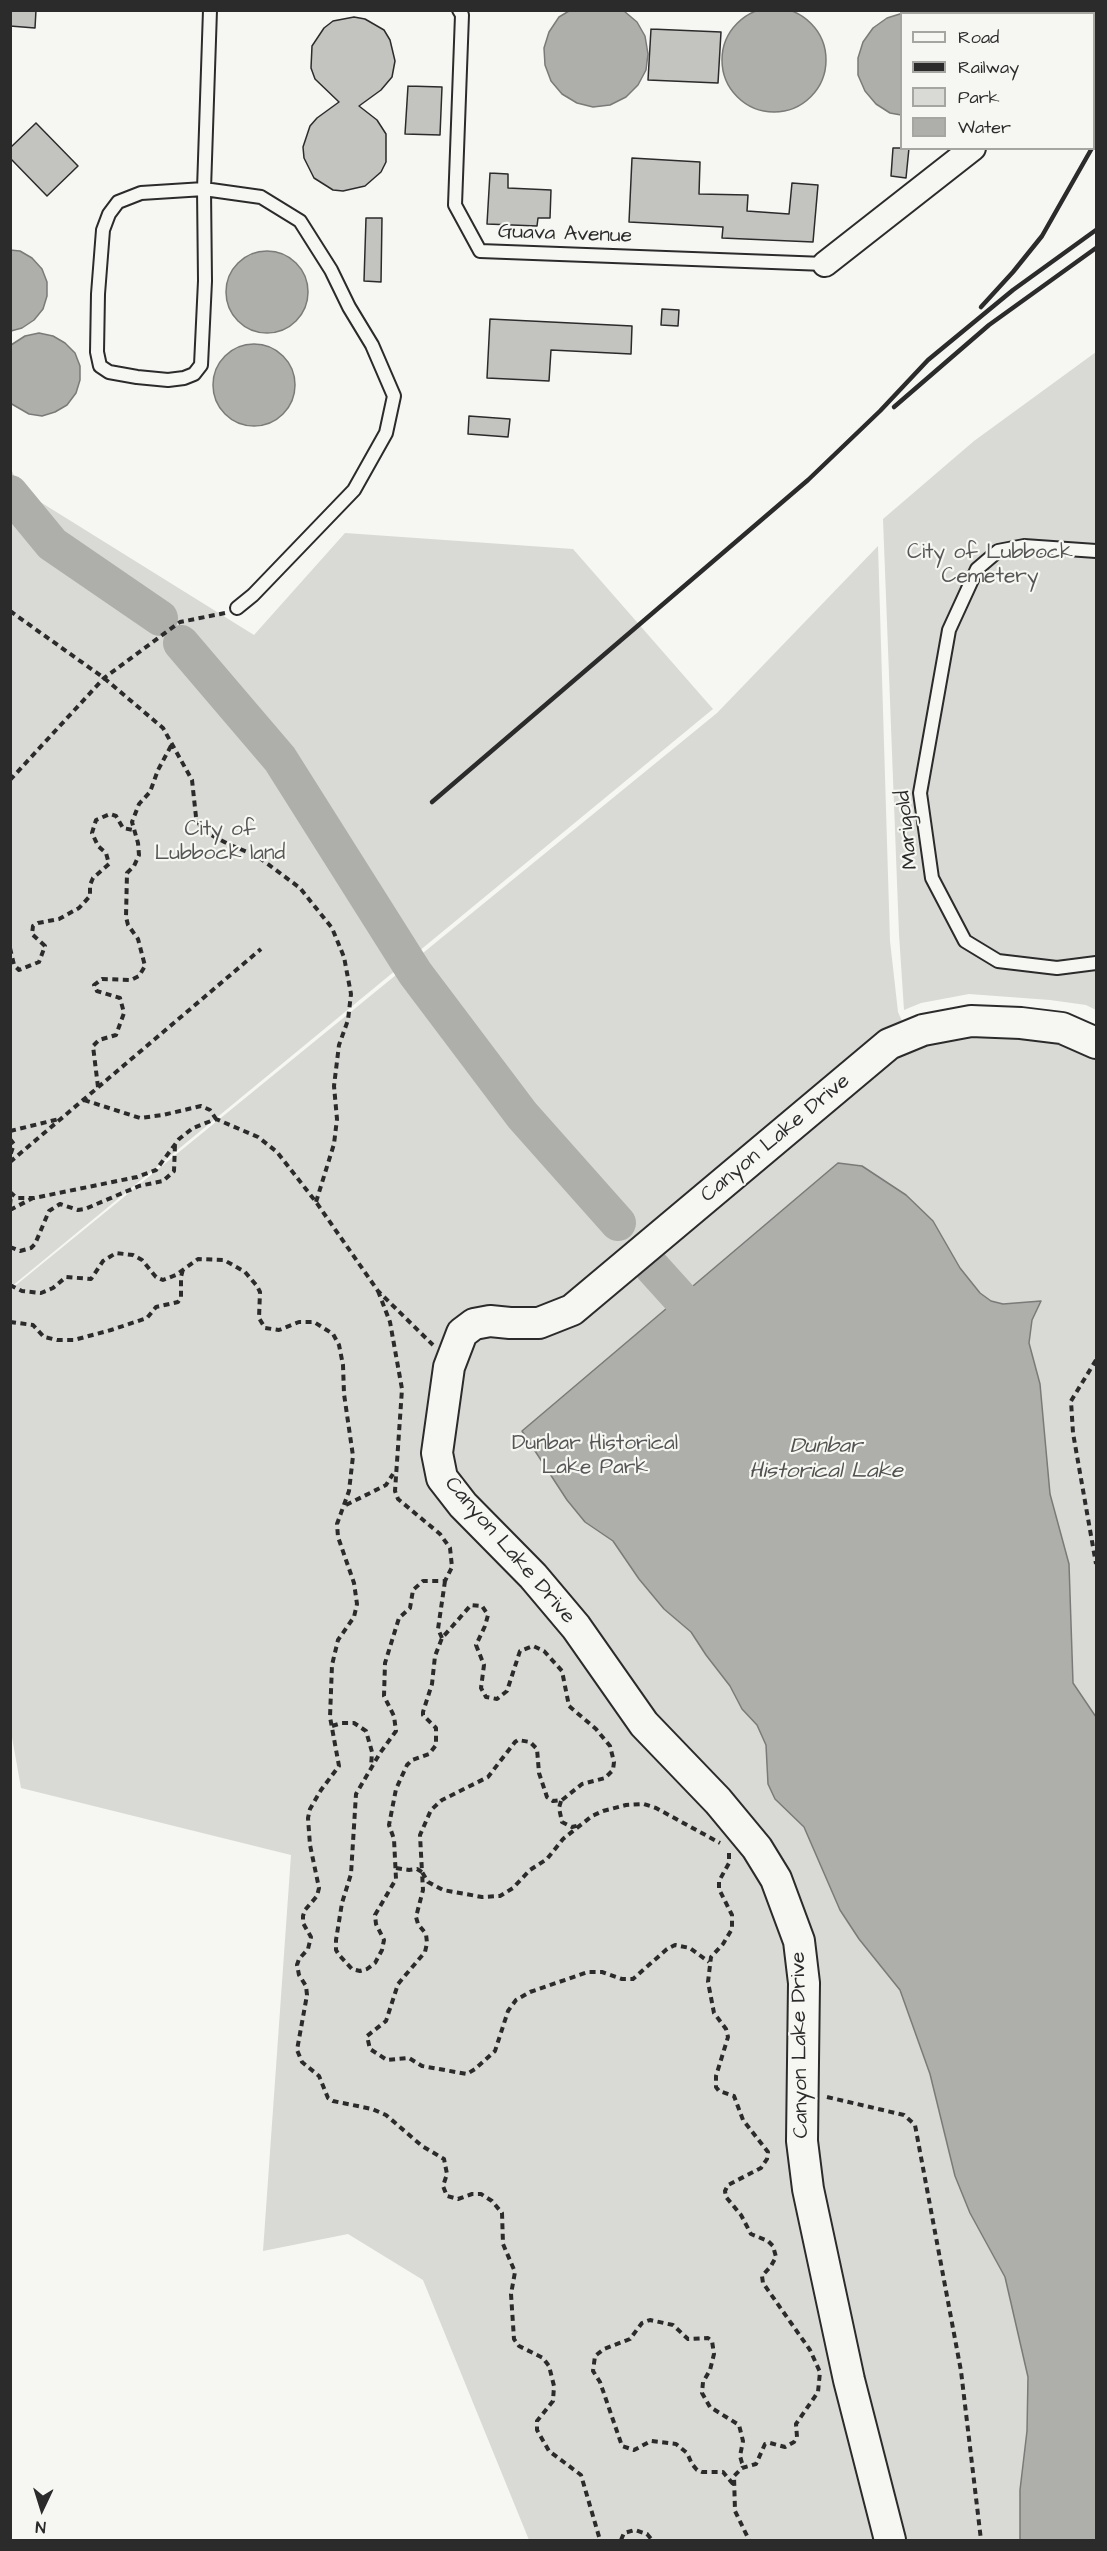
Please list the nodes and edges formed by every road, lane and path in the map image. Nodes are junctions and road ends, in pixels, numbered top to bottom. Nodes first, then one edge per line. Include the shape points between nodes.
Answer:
1 (210, 10) edge
2 (459, 10) edge
3 (970, 150) edge
4 (204, 189) junction
5 (825, 264) joint
6 (1096, 551) edge
7 (237, 608) joint
8 (10, 611) edge
9 (104, 678) junction
10 (172, 744) junction
11 (10, 780) edge
12 (133, 830) junction
13 (10, 948) edge
14 (261, 949) dead end
15 (1096, 963) edge
16 (1096, 1042) edge
17 (98, 1087) junction
18 (83, 1100) junction
19 (61, 1119) junction
20 (216, 1119) junction
21 (10, 1131) edge
22 (10, 1139) edge
23 (175, 1144) junction
24 (10, 1156) edge
25 (10, 1162) edge
26 (11, 1193) edge
27 (33, 1198) junction
28 (316, 1202) junction
29 (10, 1207) edge
30 (10, 1247) edge
31 (183, 1269) junction
32 (10, 1285) edge
33 (378, 1291) junction
34 (10, 1322) edge
35 (1096, 1360) edge
36 (449, 1367) junction
37 (395, 1469) junction
38 (346, 1506) junction
39 (1096, 1564) edge
40 (445, 1581) junction
41 (442, 1638) junction
42 (332, 1726) junction
43 (370, 1770) junction
44 (562, 1800) junction
45 (582, 1824) junction
46 (396, 1868) junction
47 (422, 1872) junction
48 (710, 1962) junction
49 (804, 2091) junction
50 (746, 2467) junction
51 (733, 2484) junction
52 (600, 2541) edge
53 (621, 2541) edge
54 (652, 2541) edge
55 (749, 2541) edge
56 (890, 2541) edge
57 (981, 2541) edge

1 - 4 lane
2 - 5 lane, Guava Avenue via 462,15 455,205 480,251
3 - 5 street
4 - 4 lane via 141,193 118,202 109,214 103,230 97,352 99,366 109,372 168,380 194,374 201,365
4 - 7 lane via 261,196 300,221 372,345 394,396 386,433 354,490
6 - 15 lane, Marigold via 1024,546 998,551 977,569 949,630 920,793 932,879 965,941 998,961 1057,968
7 - 9 path via 180,622
8 - 9 path
9 - 10 path via 163,728
9 - 11 path
10 - 12 path via 150,792 134,814
10 - 28 path via 192,780 196,817 202,830 257,856 300,888 332,928 344,957 351,993 334,1086 337,1119 334,1144
12 - 13 path via 123,828 116,816 110,814 96,820 92,833 109,864 93,878 90,896 79,908 59,919 33,926 33,934 45,946 39,962 19,970
12 - 17 path via 139,855 127,873 126,917 138,939 145,966 142,974 132,980 102,979 94,985 97,991 120,998 124,1013 116,1035 93,1046
14 - 17 path
16 - 36 street, Canyon Lake Drive via 1062,1028 991,1022 947,1024 904,1036 889,1044 572,1310 539,1323 474,1324 462,1333
17 - 18 path
18 - 19 path
18 - 20 path via 140,1118 201,1106
19 - 21 path
19 - 25 path
20 - 23 path via 193,1128
20 - 28 path via 258,1137 276,1152
22 - 24 path via 14,1144
23 - 27 path via 156,1170
23 - 30 path via 174,1171 163,1181 139,1186 84,1209 60,1204 49,1211 31,1248 20,1251
26 - 27 path via 17,1198
26 - 29 path
27 - 29 path
28 - 33 path
31 - 32 path via 163,1280 142,1260 116,1253 103,1261 91,1279 66,1277 40,1293
31 - 34 path via 178,1302 156,1307 147,1318 111,1330 74,1340 57,1340 44,1337 33,1325
31 - 38 path via 198,1259 233,1264 252,1277 260,1292 259,1318 265,1328 279,1330 307,1321 333,1334 342,1353 352,1449
33 - 36 path via 437,1349
33 - 37 path via 390,1322 402,1389
35 - 39 path via 1071,1401
36 - 49 street, Canyon Lake Drive via 437,1453 442,1478 463,1505 533,1575 576,1627 644,1724 718,1801 757,1848 776,1879 799,1941 804,1983
37 - 38 path via 386,1485
37 - 40 path via 398,1499 427,1521 450,1548 452,1567
38 - 42 path via 337,1524 338,1537 357,1604 354,1617 338,1640 332,1665
40 - 41 path via 438,1629
40 - 43 path via 417,1584 410,1608 397,1622 383,1686 396,1731
41 - 44 path via 467,1607 477,1604 486,1610 487,1621 476,1645 485,1671 481,1688 490,1700 507,1691 523,1648 538,1648 559,1665 569,1706 603,1735 614,1762 611,1774 576,1786
41 - 46 path via 423,1712 436,1728 436,1745 429,1754 407,1765 390,1817
42 - 43 path via 354,1723 366,1731 372,1752
42 - 52 path via 339,1766 321,1790 309,1818 319,1887 305,1910 303,1923 310,1933 310,1944 297,1965 307,1995 297,2042 299,2058 316,2071 325,2094 333,2102 386,2115 444,2159 447,2174 443,2186 447,2196 458,2199 481,2194 502,2213 503,2244 515,2272 511,2294 514,2339 519,2346 543,2358 555,2386 553,2401 537,2421 537,2430 549,2451 580,2475
43 - 46 path via 354,1803 351,1875 336,1940 336,1950 352,1969 367,1969 380,1956 384,1940 375,1915 394,1883
44 - 45 path via 562,1822 572,1827
44 - 47 path via 553,1802 547,1797 538,1773 537,1749 530,1742 518,1740 488,1777 442,1800 431,1810 420,1835
45 - 47 path via 547,1859 500,1896 482,1897 436,1888
45 - 48 path via 603,1811 626,1804 644,1804 724,1847 730,1855 719,1889 729,1906 732,1929
46 - 47 path
47 - 48 path via 423,1890 416,1917 426,1934 425,1952 398,1984 386,2021 367,2036 370,2049 387,2060 410,2058 422,2066 467,2073 495,2051 508,2011 516,2000 530,1992 588,1972 633,1979 675,1945 690,1948
48 - 50 path via 711,2003 728,2037 716,2087 734,2096 743,2120 768,2152 761,2168 728,2185 726,2197 751,2234 773,2246 776,2258 762,2276 763,2283 810,2350 820,2372 818,2392 796,2424 794,2442 785,2447 765,2444 756,2464
49 - 56 street, Canyon Lake Drive via 802,2142 815,2230
49 - 57 path via 904,2115 915,2126 961,2371
50 - 51 path via 736,2473
50 - 51 path via 741,2463 740,2425 710,2407 702,2393 714,2354 708,2338 688,2339 674,2325 650,2320 642,2323 630,2339 595,2356 593,2371 622,2446 634,2450 655,2441 676,2444 697,2470 723,2472
51 - 55 path via 737,2519
53 - 54 path via 624,2533 636,2530

